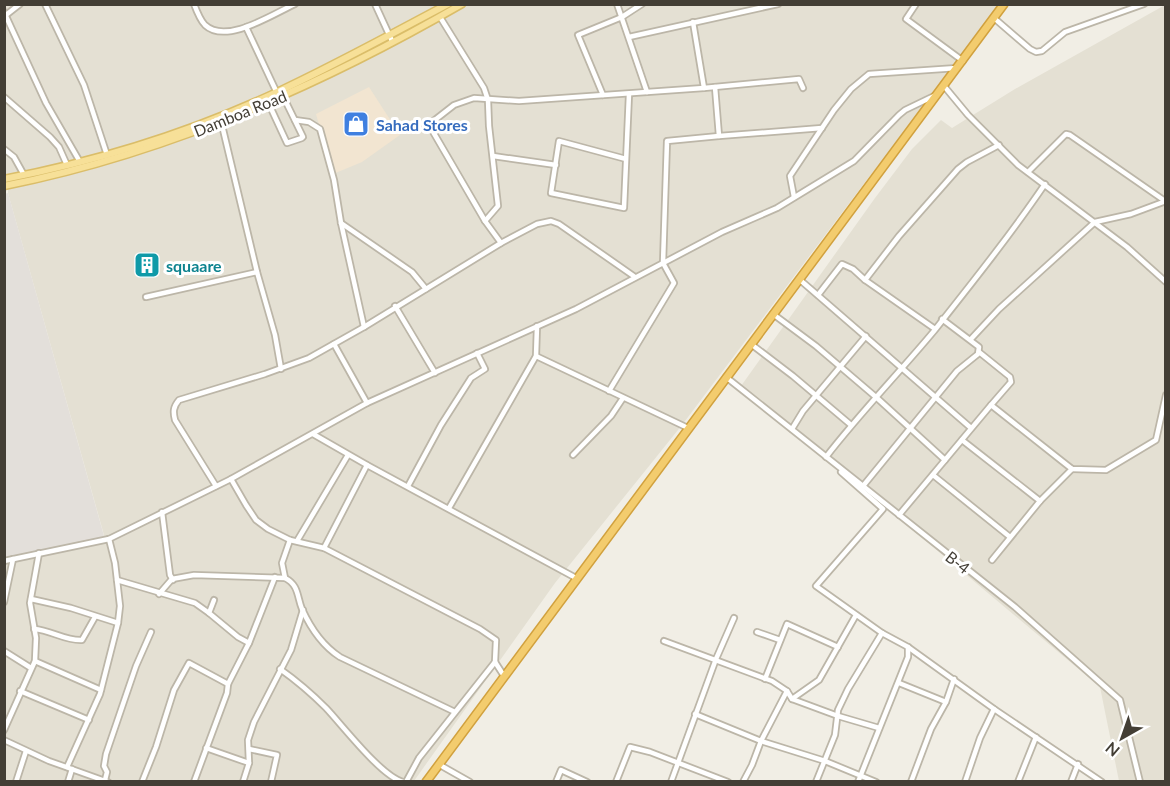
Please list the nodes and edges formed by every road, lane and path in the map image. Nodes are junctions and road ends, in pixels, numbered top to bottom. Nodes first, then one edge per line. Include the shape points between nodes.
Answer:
1 (20, 4) edge
2 (45, 4) edge
3 (194, 4) edge
4 (295, 4) edge
5 (375, 4) edge
6 (448, 4) edge
7 (462, 4) edge
8 (617, 4) edge
9 (642, 4) edge
10 (778, 4) edge
11 (907, 4) edge
12 (1004, 4) edge
13 (1144, 4) edge
14 (915, 7) edge
15 (5, 13) edge
16 (440, 17) junction
17 (622, 17) junction
18 (994, 18) junction
19 (8, 22) edge
20 (693, 22) junction
21 (246, 27) junction
22 (629, 37) junction
23 (390, 38) junction
24 (963, 61) junction
25 (957, 68) junction
26 (944, 86) junction
27 (704, 88) junction
28 (802, 88) dead end
29 (647, 92) junction
30 (629, 94) junction
31 (280, 95) junction
32 (603, 95) junction
33 (936, 96) junction
34 (4, 97) edge
35 (488, 100) junction
36 (268, 102) junction
37 (295, 120) junction
38 (221, 122) junction
39 (822, 128) junction
40 (719, 136) junction
41 (999, 145) junction
42 (4, 149) edge
43 (107, 155) junction
44 (493, 156) junction
45 (626, 159) junction
46 (80, 162) junction
47 (67, 165) junction
48 (556, 165) junction
49 (1028, 172) junction
50 (24, 175) junction
51 (4, 179) edge
52 (1045, 184) junction
53 (4, 186) edge
54 (794, 197) junction
55 (1165, 201) edge
56 (484, 221) junction
57 (1095, 222) junction
58 (341, 223) junction
59 (501, 243) junction
60 (663, 263) junction
61 (257, 272) junction
62 (635, 277) junction
63 (799, 279) junction
64 (865, 280) junction
65 (1166, 282) edge
66 (426, 289) junction
67 (818, 295) junction
68 (146, 297) dead end
69 (395, 306) junction
70 (773, 314) junction
71 (942, 319) junction
72 (537, 326) junction
73 (364, 327) junction
74 (935, 329) junction
75 (866, 336) junction
76 (971, 339) junction
77 (334, 344) junction
78 (751, 344) junction
79 (979, 352) junction
80 (477, 353) junction
81 (536, 356) junction
82 (840, 368) junction
83 (901, 368) junction
84 (281, 369) junction
85 (435, 373) junction
86 (726, 377) junction
87 (609, 391) junction
88 (1166, 395) edge
89 (817, 396) junction
90 (623, 398) junction
91 (877, 398) junction
92 (936, 398) junction
93 (367, 404) junction
94 (992, 405) junction
95 (851, 424) junction
96 (688, 428) junction
97 (972, 428) junction
98 (909, 429) junction
99 (793, 431) junction
100 (313, 434) junction
101 (962, 440) junction
102 (348, 455) junction
103 (573, 455) dead end
104 (826, 457) junction
105 (945, 460) junction
106 (367, 465) junction
107 (1072, 469) junction
108 (933, 475) junction
109 (231, 479) junction
110 (216, 486) junction
111 (408, 486) junction
112 (863, 486) junction
113 (1040, 501) junction
114 (448, 508) junction
115 (162, 512) junction
116 (899, 515) junction
117 (1010, 537) junction
118 (109, 539) junction
119 (293, 540) junction
120 (324, 548) junction
121 (39, 553) junction
122 (13, 559) junction
123 (992, 560) dead end
124 (4, 561) edge
125 (275, 577) junction
126 (285, 578) junction
127 (576, 578) junction
128 (117, 580) junction
129 (173, 580) junction
130 (159, 594) junction
131 (31, 599) junction
132 (214, 600) dead end
133 (4, 602) edge
134 (303, 610) junction
135 (209, 613) junction
136 (856, 615) junction
137 (95, 617) junction
138 (734, 618) dead end
139 (118, 622) junction
140 (34, 629) junction
141 (151, 632) dead end
142 (757, 632) dead end
143 (882, 633) junction
144 (664, 640) dead end
145 (780, 640) junction
146 (249, 643) junction
147 (838, 647) junction
148 (908, 647) junction
149 (4, 651) edge
150 (716, 659) junction
151 (35, 661) junction
152 (495, 662) junction
153 (31, 668) junction
154 (280, 669) junction
155 (504, 676) junction
156 (765, 679) junction
157 (954, 679) junction
158 (899, 683) junction
159 (228, 684) junction
160 (101, 690) junction
161 (20, 691) junction
162 (787, 691) junction
163 (792, 699) junction
164 (945, 702) junction
165 (994, 709) junction
166 (455, 712) junction
167 (695, 714) junction
168 (838, 716) junction
169 (89, 720) junction
170 (879, 728) junction
171 (4, 730) edge
172 (1036, 737) junction
173 (4, 740) edge
174 (761, 741) junction
175 (206, 748) junction
176 (249, 749) junction
177 (26, 751) junction
178 (825, 761) junction
179 (249, 763) junction
180 (677, 763) junction
181 (1078, 764) junction
182 (440, 765) junction
183 (70, 768) junction
184 (860, 775) junction
185 (107, 781) edge
186 (16, 782) edge
187 (68, 782) edge
188 (142, 782) edge
189 (194, 782) edge
190 (243, 782) edge
191 (271, 782) edge
192 (405, 782) edge
193 (426, 782) edge
194 (470, 782) edge
195 (556, 782) edge
196 (587, 782) edge
197 (616, 782) edge
198 (671, 782) edge
199 (728, 782) edge
200 (743, 782) edge
201 (816, 782) edge
202 (858, 782) edge
203 (876, 782) edge
204 (911, 782) edge
205 (965, 782) edge
206 (1018, 782) edge
207 (1071, 782) edge
208 (1102, 782) edge
209 (1140, 782) edge

1 - 15 street
2 - 43 street via 84,85
3 - 21 street via 212,30
4 - 21 street
5 - 23 street
6 - 23 main road, Damboa Road
7 - 16 main road, Damboa Road
8 - 17 street
9 - 17 street
10 - 20 street
11 - 14 street
12 - 18 highway
13 - 18 street via 1065,32 1036,52
14 - 24 street via 906,19
15 - 19 street
16 - 23 main road, Damboa Road
16 - 35 street
17 - 22 street
17 - 32 street via 578,35
18 - 24 highway
19 - 46 street via 46,103
20 - 22 street
20 - 27 street
21 - 31 street
22 - 29 street
23 - 31 main road, Damboa Road
24 - 25 highway
25 - 26 highway
25 - 39 street via 869,74 851,89
26 - 33 highway
26 - 41 street
27 - 28 street via 799,79
27 - 29 street
27 - 40 street via 715,87
29 - 30 street
30 - 32 street
30 - 45 street
31 - 36 main road, Damboa Road
31 - 37 street
31 - 43 main road, Damboa Road
32 - 35 street
33 - 54 street via 905,110 854,161
33 - 63 highway
34 - 47 street via 50,137
35 - 44 street
35 - 56 street via 474,98 457,104 431,123
36 - 37 street via 286,143 303,137
36 - 38 main road, Damboa Road
37 - 58 street via 320,129
38 - 53 main road, Damboa Road via 111,160
38 - 61 street
39 - 40 street
39 - 54 street via 790,176
40 - 60 street via 667,141
41 - 49 street
41 - 64 street via 958,169
42 - 50 street via 14,157
43 - 46 main road, Damboa Road
44 - 48 street
44 - 56 street via 498,206
45 - 48 street via 559,141
45 - 48 street via 624,208 551,193
46 - 47 main road, Damboa Road
47 - 50 main road, Damboa Road
49 - 52 street
49 - 55 street via 1066,134
50 - 51 main road, Damboa Road
52 - 57 street
52 - 71 street
54 - 60 street
55 - 57 street
56 - 59 street
57 - 65 street
57 - 76 street
58 - 66 street via 412,272
58 - 73 street
59 - 62 street via 551,221
59 - 66 street
60 - 62 street
60 - 87 street via 675,283
61 - 68 street
61 - 84 street
62 - 72 street
63 - 67 street
63 - 70 highway
64 - 67 street via 842,264
64 - 74 street
66 - 69 street
67 - 75 street
69 - 73 street
69 - 85 street
70 - 78 highway
70 - 82 street
71 - 74 street
71 - 76 street
72 - 80 street
72 - 81 street
73 - 77 street
74 - 83 street
75 - 82 street
75 - 83 street
76 - 79 street
77 - 84 street
77 - 93 street
78 - 86 highway
78 - 89 street
79 - 92 street via 957,371
79 - 94 street via 1010,377 1011,382
80 - 85 street
80 - 111 street via 485,369 471,378
81 - 87 street
81 - 114 street
82 - 89 street
82 - 91 street
83 - 91 street
83 - 92 street
84 - 110 street via 179,400 175,405 176,420
85 - 93 street
86 - 96 highway
86 - 99 street, B-4
87 - 90 street
88 - 107 street via 1156,440 1106,470
89 - 95 street
89 - 99 street via 803,411
90 - 96 street
90 - 103 street
91 - 95 street
91 - 98 street
92 - 97 street
92 - 98 street
93 - 100 street
94 - 97 street
94 - 107 street
95 - 104 street
96 - 127 highway
97 - 101 street
98 - 105 street
98 - 112 street
99 - 104 street, B-4
99 - 136 street via 883,509 816,586
100 - 102 street
100 - 109 street
101 - 105 street
101 - 113 street
102 - 106 street
102 - 119 street
104 - 112 street, B-4
105 - 108 street
106 - 111 street
106 - 120 street
107 - 113 street
108 - 116 street
108 - 117 street
109 - 110 street
109 - 119 street via 256,520
110 - 115 street
111 - 114 street
112 - 116 street, B-4
113 - 117 street
114 - 127 street
115 - 118 street
115 - 129 street
116 - 209 street, B-4 via 1015,607 1120,700
117 - 123 street
118 - 121 street
118 - 128 street
119 - 120 street
119 - 126 street via 282,563
120 - 152 street via 488,634 496,640
121 - 122 street
121 - 131 street
122 - 124 street
122 - 133 street
125 - 126 street
125 - 129 street via 194,575
125 - 146 street
126 - 134 street via 295,585
127 - 155 highway
128 - 130 street
128 - 139 street
129 - 130 street
130 - 135 street via 195,603
131 - 137 street
131 - 140 street
132 - 135 street
134 - 154 street via 291,650
134 - 166 street via 327,649
135 - 146 street
136 - 143 street
136 - 147 street
137 - 139 street
137 - 140 street via 79,641
138 - 150 street
139 - 160 street
140 - 151 street
141 - 185 street via 106,754
142 - 145 street
143 - 148 street
143 - 168 street via 848,689
144 - 150 street
145 - 147 street via 787,624
145 - 156 street
146 - 159 street
147 - 163 street via 819,680
148 - 157 street
148 - 158 street via 909,657
149 - 153 street
150 - 156 street
150 - 167 street
151 - 153 street
151 - 160 street
152 - 155 street
152 - 166 street
153 - 161 street
154 - 176 street via 254,722
154 - 192 street via 319,702 371,758 396,780
155 - 182 highway
156 - 162 street
157 - 164 street
157 - 165 street
158 - 164 street
158 - 170 street
159 - 175 street
159 - 188 street via 189,663 174,690
160 - 169 street
161 - 169 street
161 - 171 street
162 - 163 street
162 - 174 street
163 - 168 street
164 - 204 street
165 - 172 street
165 - 205 street
166 - 192 street
167 - 174 street
167 - 180 street
168 - 170 street
168 - 178 street
169 - 183 street
170 - 184 street
172 - 181 street
172 - 206 street
173 - 177 street
174 - 178 street
174 - 200 street
175 - 179 street
175 - 189 street
176 - 179 street
176 - 191 street via 277,755
177 - 183 street
177 - 186 street
178 - 184 street
178 - 201 street
179 - 190 street
180 - 197 street via 630,747
180 - 198 street
180 - 199 street
181 - 207 street
181 - 208 street
182 - 193 highway
182 - 194 street
183 - 185 street
183 - 187 street
184 - 202 street
184 - 203 street
195 - 196 street via 561,770

